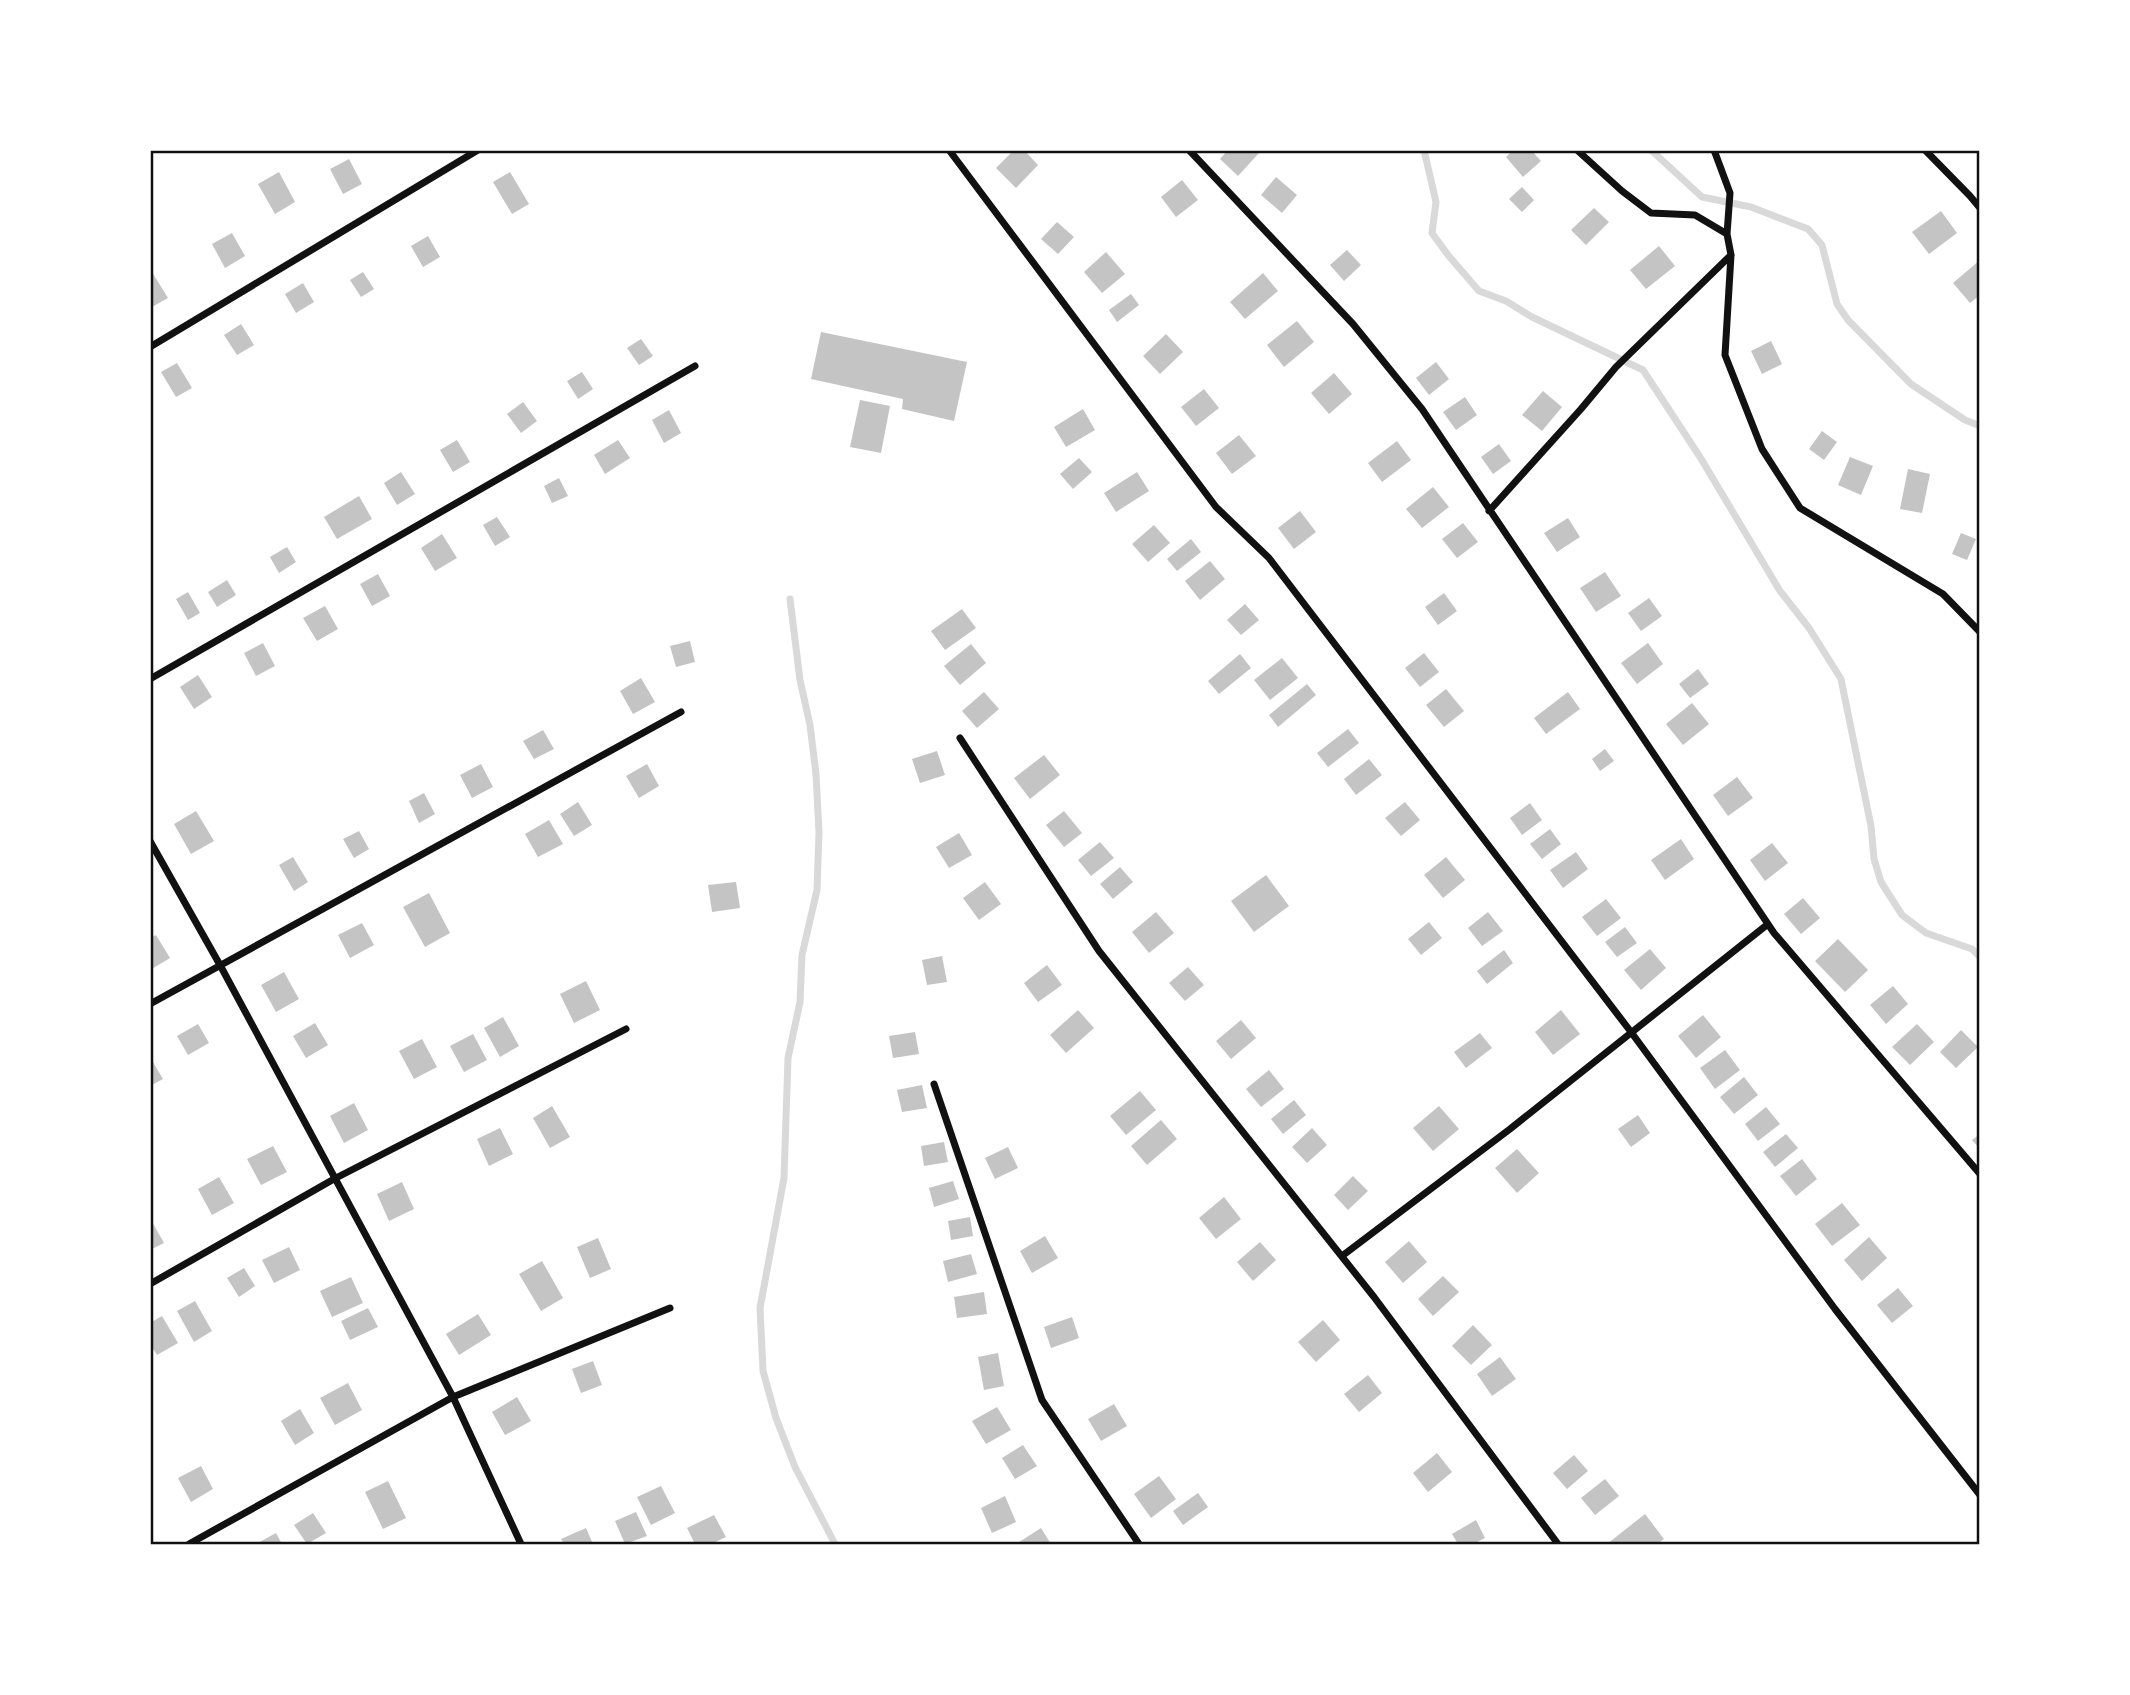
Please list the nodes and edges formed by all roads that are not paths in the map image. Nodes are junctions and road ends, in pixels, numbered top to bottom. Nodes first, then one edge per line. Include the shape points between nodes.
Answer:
1 (478, 150) edge
2 (949, 150) edge
3 (1189, 150) edge
4 (1577, 150) edge
5 (1714, 150) edge
6 (1925, 150) edge
7 (1979, 208) edge
8 (1727, 234) junction
9 (1731, 255) junction
10 (150, 347) edge
11 (695, 366) dead end
12 (1489, 511) junction
13 (1979, 632) edge
14 (150, 679) edge
15 (681, 712) dead end
16 (960, 738) dead end
17 (150, 841) edge
18 (1768, 924) junction
19 (220, 965) junction
20 (150, 1004) edge
21 (626, 1029) dead end
22 (1631, 1032) junction
23 (934, 1084) dead end
24 (1979, 1174) edge
25 (334, 1179) junction
26 (1342, 1256) junction
27 (150, 1284) edge
28 (670, 1308) dead end
29 (453, 1397) junction
30 (1979, 1495) edge
31 (188, 1545) edge
32 (521, 1545) edge
33 (1139, 1545) edge
34 (1558, 1545) edge

1 - 10 street
2 - 22 street via 1216,507 1269,558
3 - 12 street via 1353,324 1422,409
4 - 8 street via 1651,213 1695,215
5 - 8 street via 1730,193
6 - 7 street
8 - 9 street
9 - 12 street via 1616,367
9 - 13 street via 1726,355 1762,449 1800,508 1943,594
11 - 14 street
12 - 18 street
15 - 19 street
16 - 26 street via 1099,951
17 - 19 street
18 - 22 street
18 - 24 street
19 - 20 street
19 - 25 street
21 - 25 street
22 - 26 street
22 - 30 street
23 - 33 street via 1042,1400
25 - 27 street
25 - 29 street
26 - 34 street
28 - 29 street
29 - 31 street
29 - 32 street

